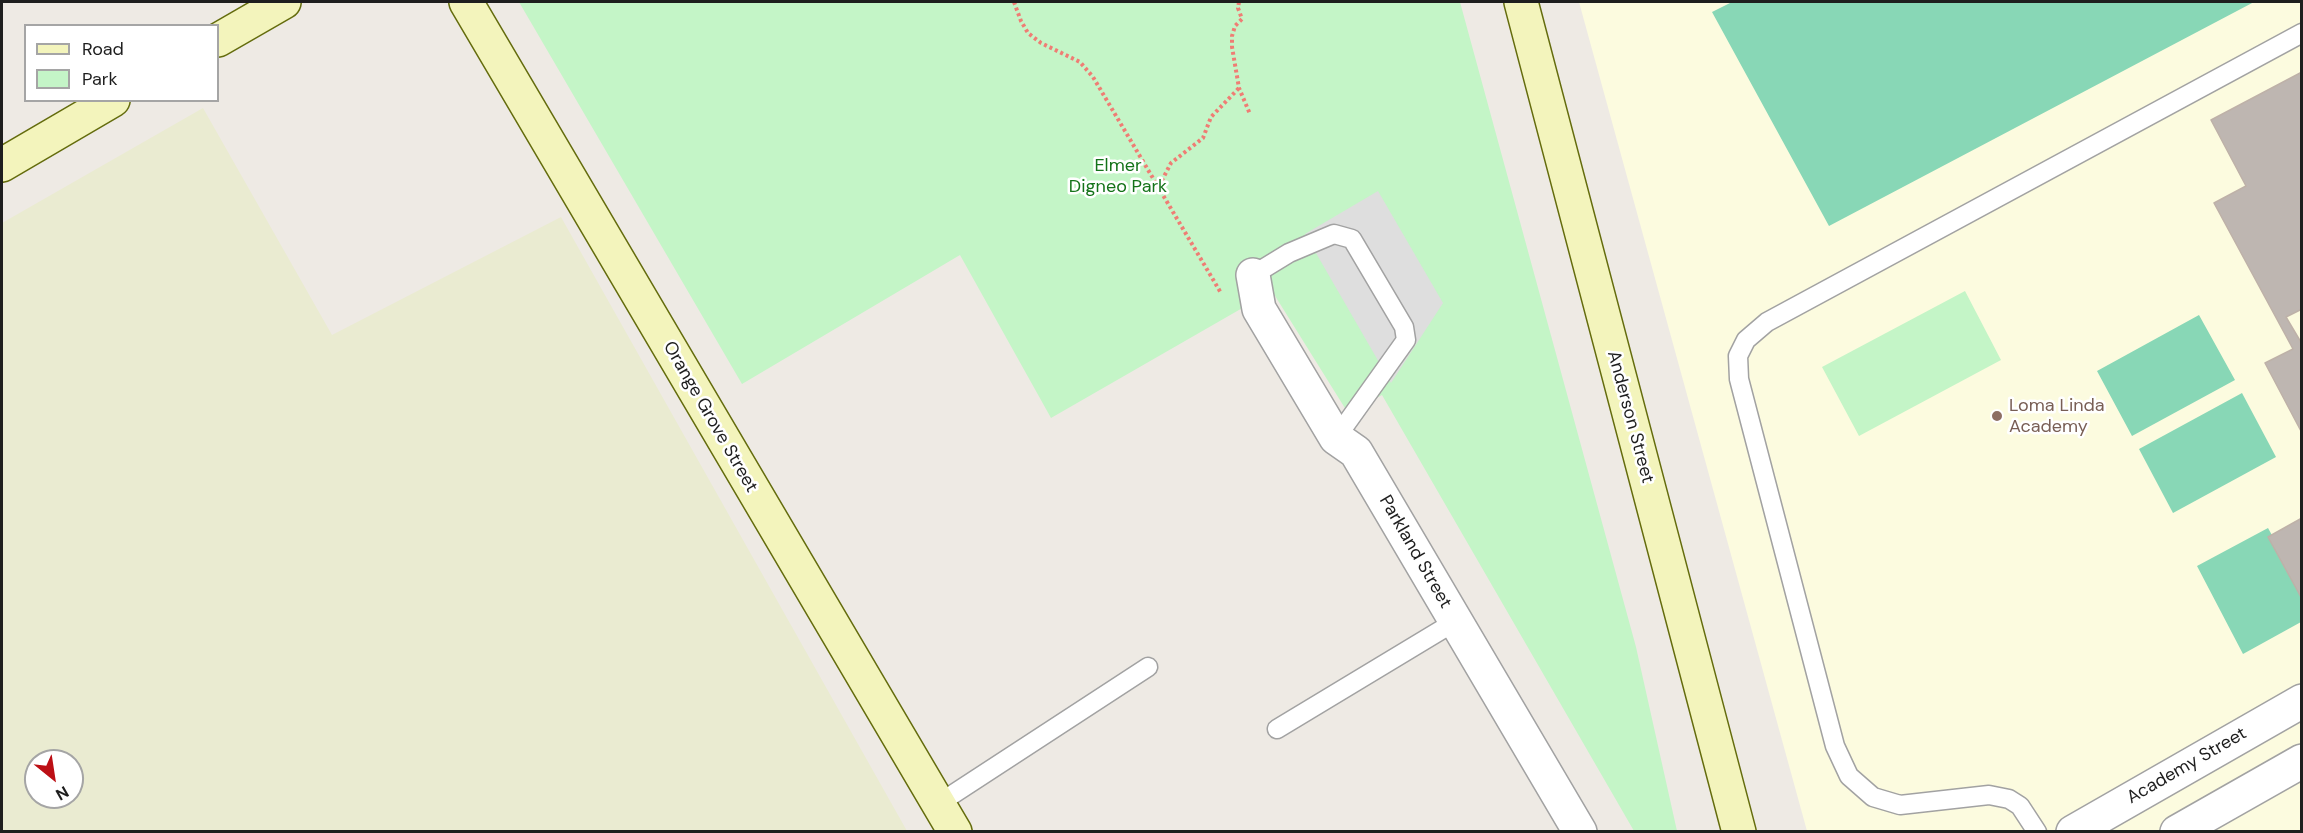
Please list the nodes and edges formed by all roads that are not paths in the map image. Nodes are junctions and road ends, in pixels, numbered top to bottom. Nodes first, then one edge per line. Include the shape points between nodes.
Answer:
1 (284, 2) edge
2 (466, 2) edge
3 (1521, 2) edge
4 (2301, 33) edge
5 (219, 39) edge
6 (110, 102) edge
7 (2, 165) edge
8 (1252, 275) joint
9 (1336, 438) junction
10 (1456, 621) junction
11 (1148, 667) dead end
12 (2301, 701) edge
13 (1276, 729) dead end
14 (2301, 761) edge
15 (938, 804) junction
16 (955, 831) edge
17 (1580, 831) edge
18 (1739, 831) edge
19 (2037, 831) edge
20 (2073, 831) edge
21 (2177, 831) edge

1 - 5 street
2 - 15 street, Orange Grove Street
3 - 18 street, Anderson Street
4 - 19 lane via 1767,322 1746,340 1738,356 1738,379 1835,746 1849,776 1873,797 1900,805 1989,795 2009,799 2020,806
6 - 7 street
8 - 9 street, Parkland Street via 1259,309
8 - 9 lane via 1289,253 1334,234 1352,239 1404,327 1406,340
9 - 10 street, Parkland Street via 1356,452
10 - 13 lane
10 - 17 street, Parkland Street
11 - 15 lane
12 - 20 street, Academy Street
14 - 21 street
15 - 16 street, Orange Grove Street

